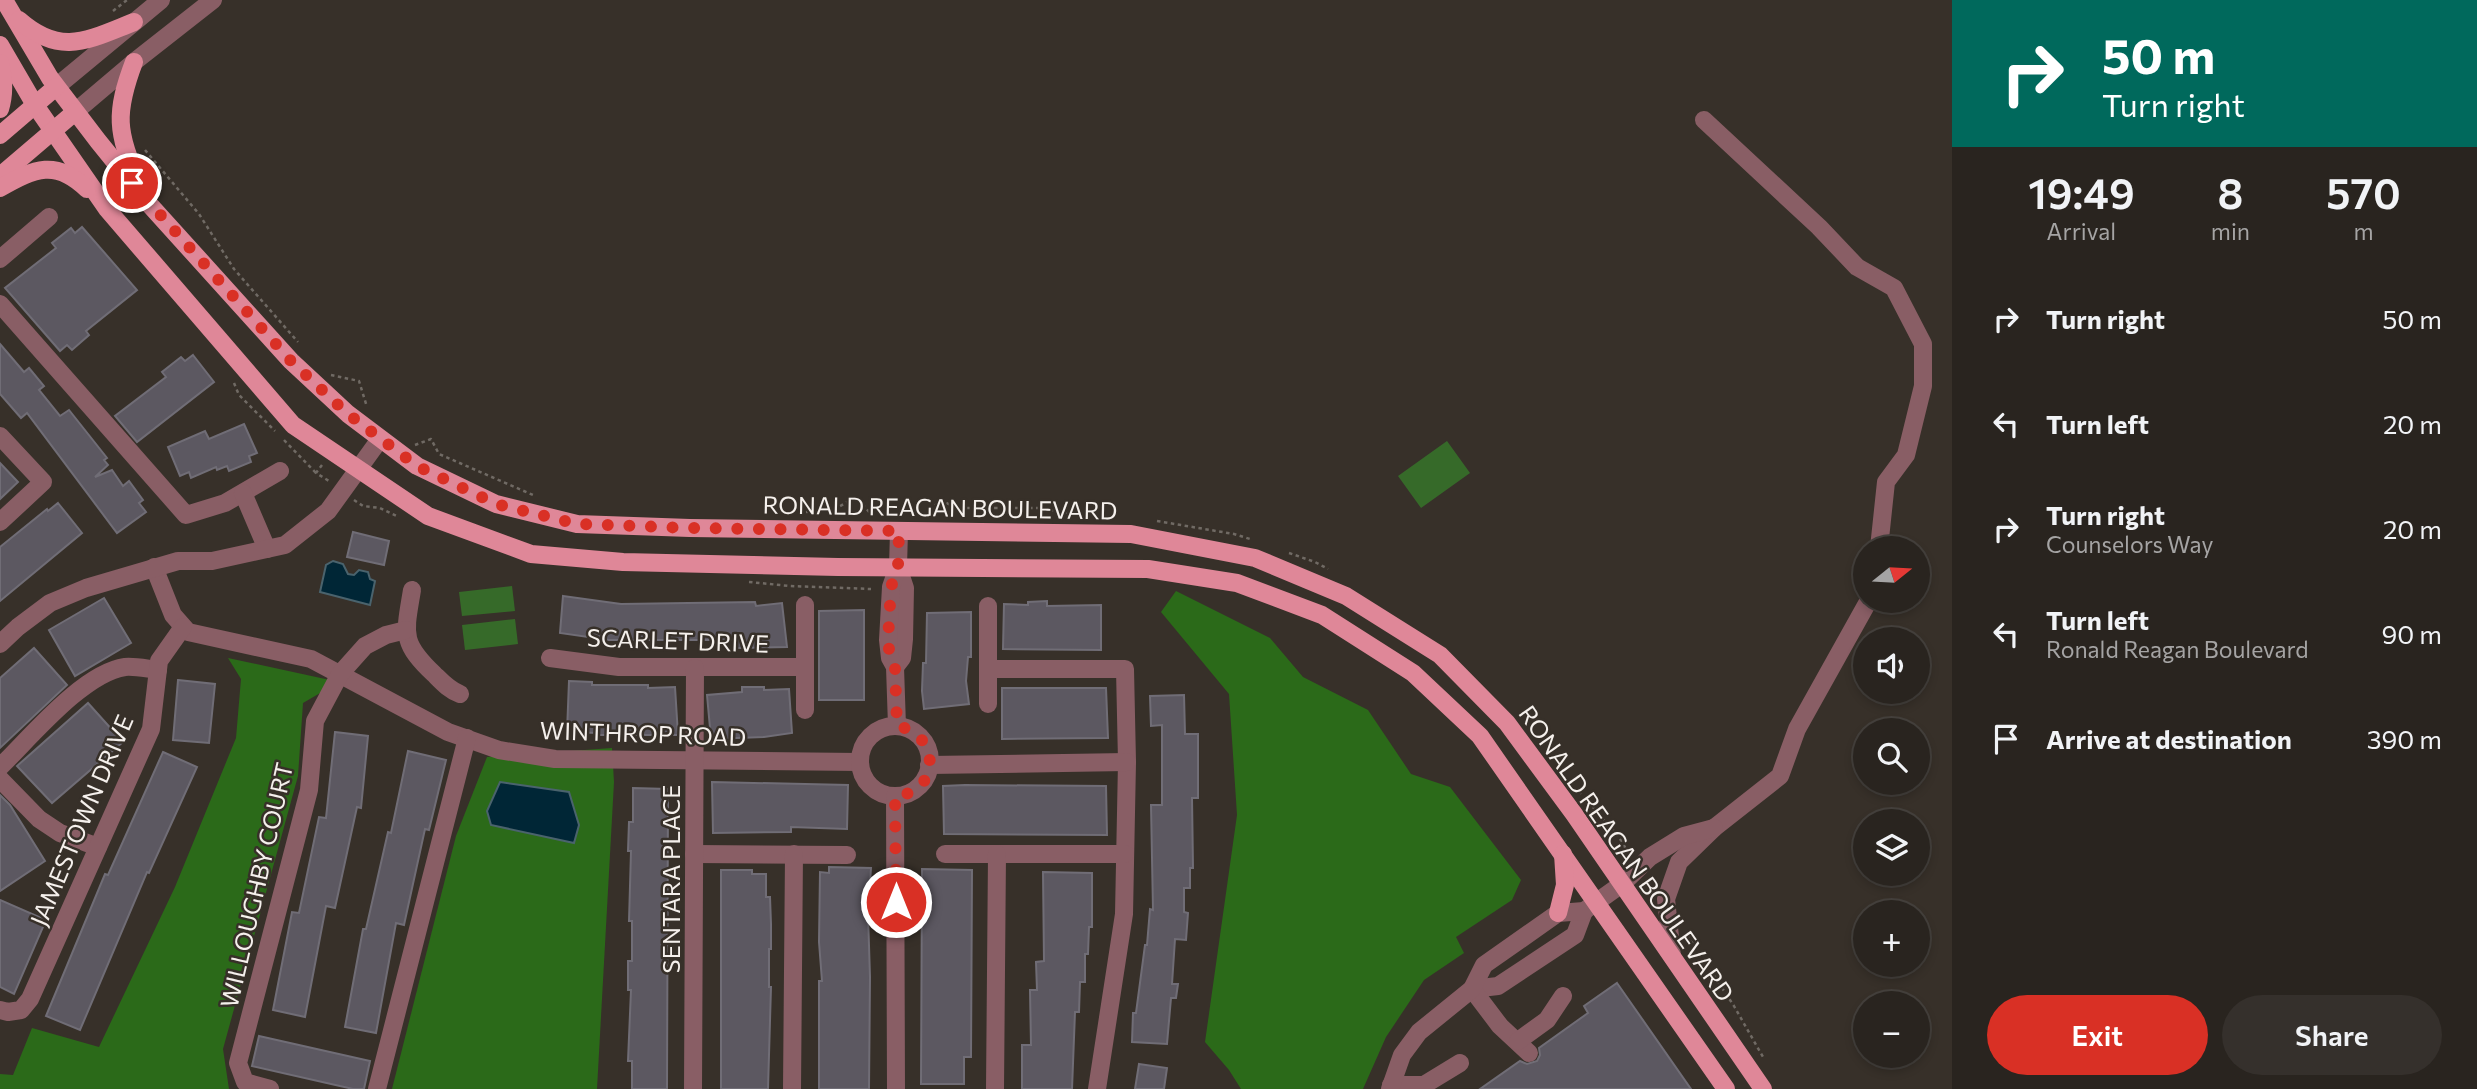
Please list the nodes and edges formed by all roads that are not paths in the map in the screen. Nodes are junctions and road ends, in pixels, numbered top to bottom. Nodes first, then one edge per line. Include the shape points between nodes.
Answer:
1 (160, 0) edge
2 (213, 0) edge
3 (7, 6) edge
4 (134, 22) junction
5 (0, 46) edge
6 (134, 62) junction
7 (0, 63) edge
8 (56, 87) junction
9 (35, 105) junction
10 (0, 109) edge
11 (75, 112) junction
12 (1704, 120) dead end
13 (54, 131) junction
14 (0, 135) edge
15 (0, 176) edge
16 (0, 188) edge
17 (149, 204) junction
18 (107, 208) junction
19 (49, 217) dead end
20 (0, 260) edge
21 (0, 304) edge
22 (0, 436) edge
23 (380, 439) junction
24 (358, 470) junction
25 (280, 471) dead end
26 (243, 493) junction
27 (0, 522) edge
28 (899, 531) junction
29 (1880, 536) edge
30 (267, 549) junction
31 (154, 567) junction
32 (898, 567) junction
33 (412, 590) dead end
34 (806, 605) dead end
35 (988, 606) dead end
36 (1862, 613) edge
37 (183, 626) junction
38 (406, 630) junction
39 (0, 644) edge
40 (550, 658) dead end
41 (805, 667) junction
42 (695, 668) junction
43 (988, 669) junction
44 (158, 670) junction
45 (340, 674) junction
46 (460, 694) dead end
47 (988, 705) dead end
48 (805, 710) dead end
49 (897, 726) junction
50 (467, 738) junction
51 (695, 760) junction
52 (860, 762) junction
53 (1127, 762) junction
54 (929, 765) junction
55 (0, 767) edge
56 (0, 779) edge
57 (895, 796) junction
58 (1714, 828) junction
59 (98, 847) junction
60 (694, 853) junction
61 (794, 854) junction
62 (945, 854) dead end
63 (997, 854) junction
64 (1125, 854) junction
65 (1563, 854) junction
66 (847, 855) dead end
67 (1622, 884) junction
68 (1590, 907) junction
69 (1558, 913) junction
70 (1672, 956) junction
71 (1472, 989) junction
72 (1563, 996) dead end
73 (0, 1010) edge
74 (1460, 1063) dead end
75 (1391, 1087) edge
76 (270, 1089) edge
77 (377, 1089) edge
78 (694, 1089) edge
79 (792, 1089) edge
80 (896, 1089) edge
81 (995, 1089) edge
82 (1097, 1089) edge
83 (1726, 1089) edge
84 (1763, 1089) edge

1 - 4 street
2 - 6 street
3 - 4 main road via 34,33 54,42 76,42
3 - 8 main road, RONALD REAGAN BOULEVARD
4 - 8 street
5 - 9 main road
6 - 11 street
6 - 17 main road via 122,97 119,125
7 - 10 main road via 4,78
8 - 9 main road
8 - 11 main road, RONALD REAGAN BOULEVARD
9 - 13 main road
9 - 14 main road
11 - 13 main road
11 - 17 main road, RONALD REAGAN BOULEVARD
12 - 29 street via 1857,267 1894,288 1923,344 1923,386 1906,455 1886,482
13 - 15 main road
13 - 18 main road
16 - 18 main road via 26,173 65,172
17 - 23 main road, RONALD REAGAN BOULEVARD via 291,361
18 - 24 main road via 293,425
19 - 20 street
21 - 26 street via 186,515
22 - 27 street via 43,482
23 - 24 street
23 - 28 main road, RONALD REAGAN BOULEVARD via 417,466 496,504 577,524
24 - 30 street via 328,511 285,545
24 - 32 main road via 428,516 531,554 623,562
25 - 26 street
26 - 30 street
28 - 32 street
28 - 67 main road, RONALD REAGAN BOULEVARD via 1131,534 1255,558 1346,596 1440,655 1507,723
30 - 31 street
31 - 37 street via 173,615
31 - 39 street via 50,603
32 - 49 street via 905,588 902,658 895,667
32 - 65 main road via 1148,569 1237,583 1322,615 1413,673 1480,736
33 - 38 street
34 - 41 street
35 - 43 street
36 - 58 street via 1797,729 1780,776
37 - 44 street, JAMESTOWN DRIVE via 159,661
37 - 45 street, WINTHROP ROAD via 207,638 311,659
38 - 45 street, WILLOUGHBY COURT via 365,646
38 - 46 street via 414,656
40 - 42 street, SCARLET DRIVE via 619,667
41 - 42 street, SCARLET DRIVE
41 - 48 street
42 - 51 street, SENTARA PLACE
43 - 47 street
43 - 53 street via 1125,669
44 - 55 street via 125,667 96,678
44 - 59 street, JAMESTOWN DRIVE via 151,729
45 - 50 street, WINTHROP ROAD
45 - 76 street, WILLOUGHBY COURT via 315,721 309,790 238,1063 245,1082
49 - 52 street via 872,734
49 - 54 street via 920,737 929,753
50 - 51 street, WINTHROP ROAD via 499,750 555,759
50 - 77 street
51 - 52 street, WINTHROP ROAD
51 - 60 street, SENTARA PLACE
52 - 57 street via 863,776 874,789
53 - 54 street
53 - 64 street
54 - 57 street via 919,787
56 - 59 street via 39,819 60,833
57 - 80 street
58 - 67 street via 1684,836 1650,857
58 - 70 street via 1679,862 1666,899
59 - 73 street, JAMESTOWN DRIVE via 30,999 21,1010
60 - 61 street
60 - 78 street, SENTARA PLACE
61 - 66 street
61 - 79 street
62 - 63 street
63 - 64 street
63 - 81 street
64 - 82 street via 1124,914
65 - 68 main road
65 - 69 main road via 1565,885
67 - 68 street
67 - 70 main road, RONALD REAGAN BOULEVARD
68 - 69 street
68 - 71 street via 1576,935 1498,986
68 - 83 main road
69 - 71 street via 1484,965
70 - 84 main road, RONALD REAGAN BOULEVARD
71 - 72 street via 1523,1047
71 - 75 street via 1419,1032 1402,1055
74 - 75 street via 1424,1085

